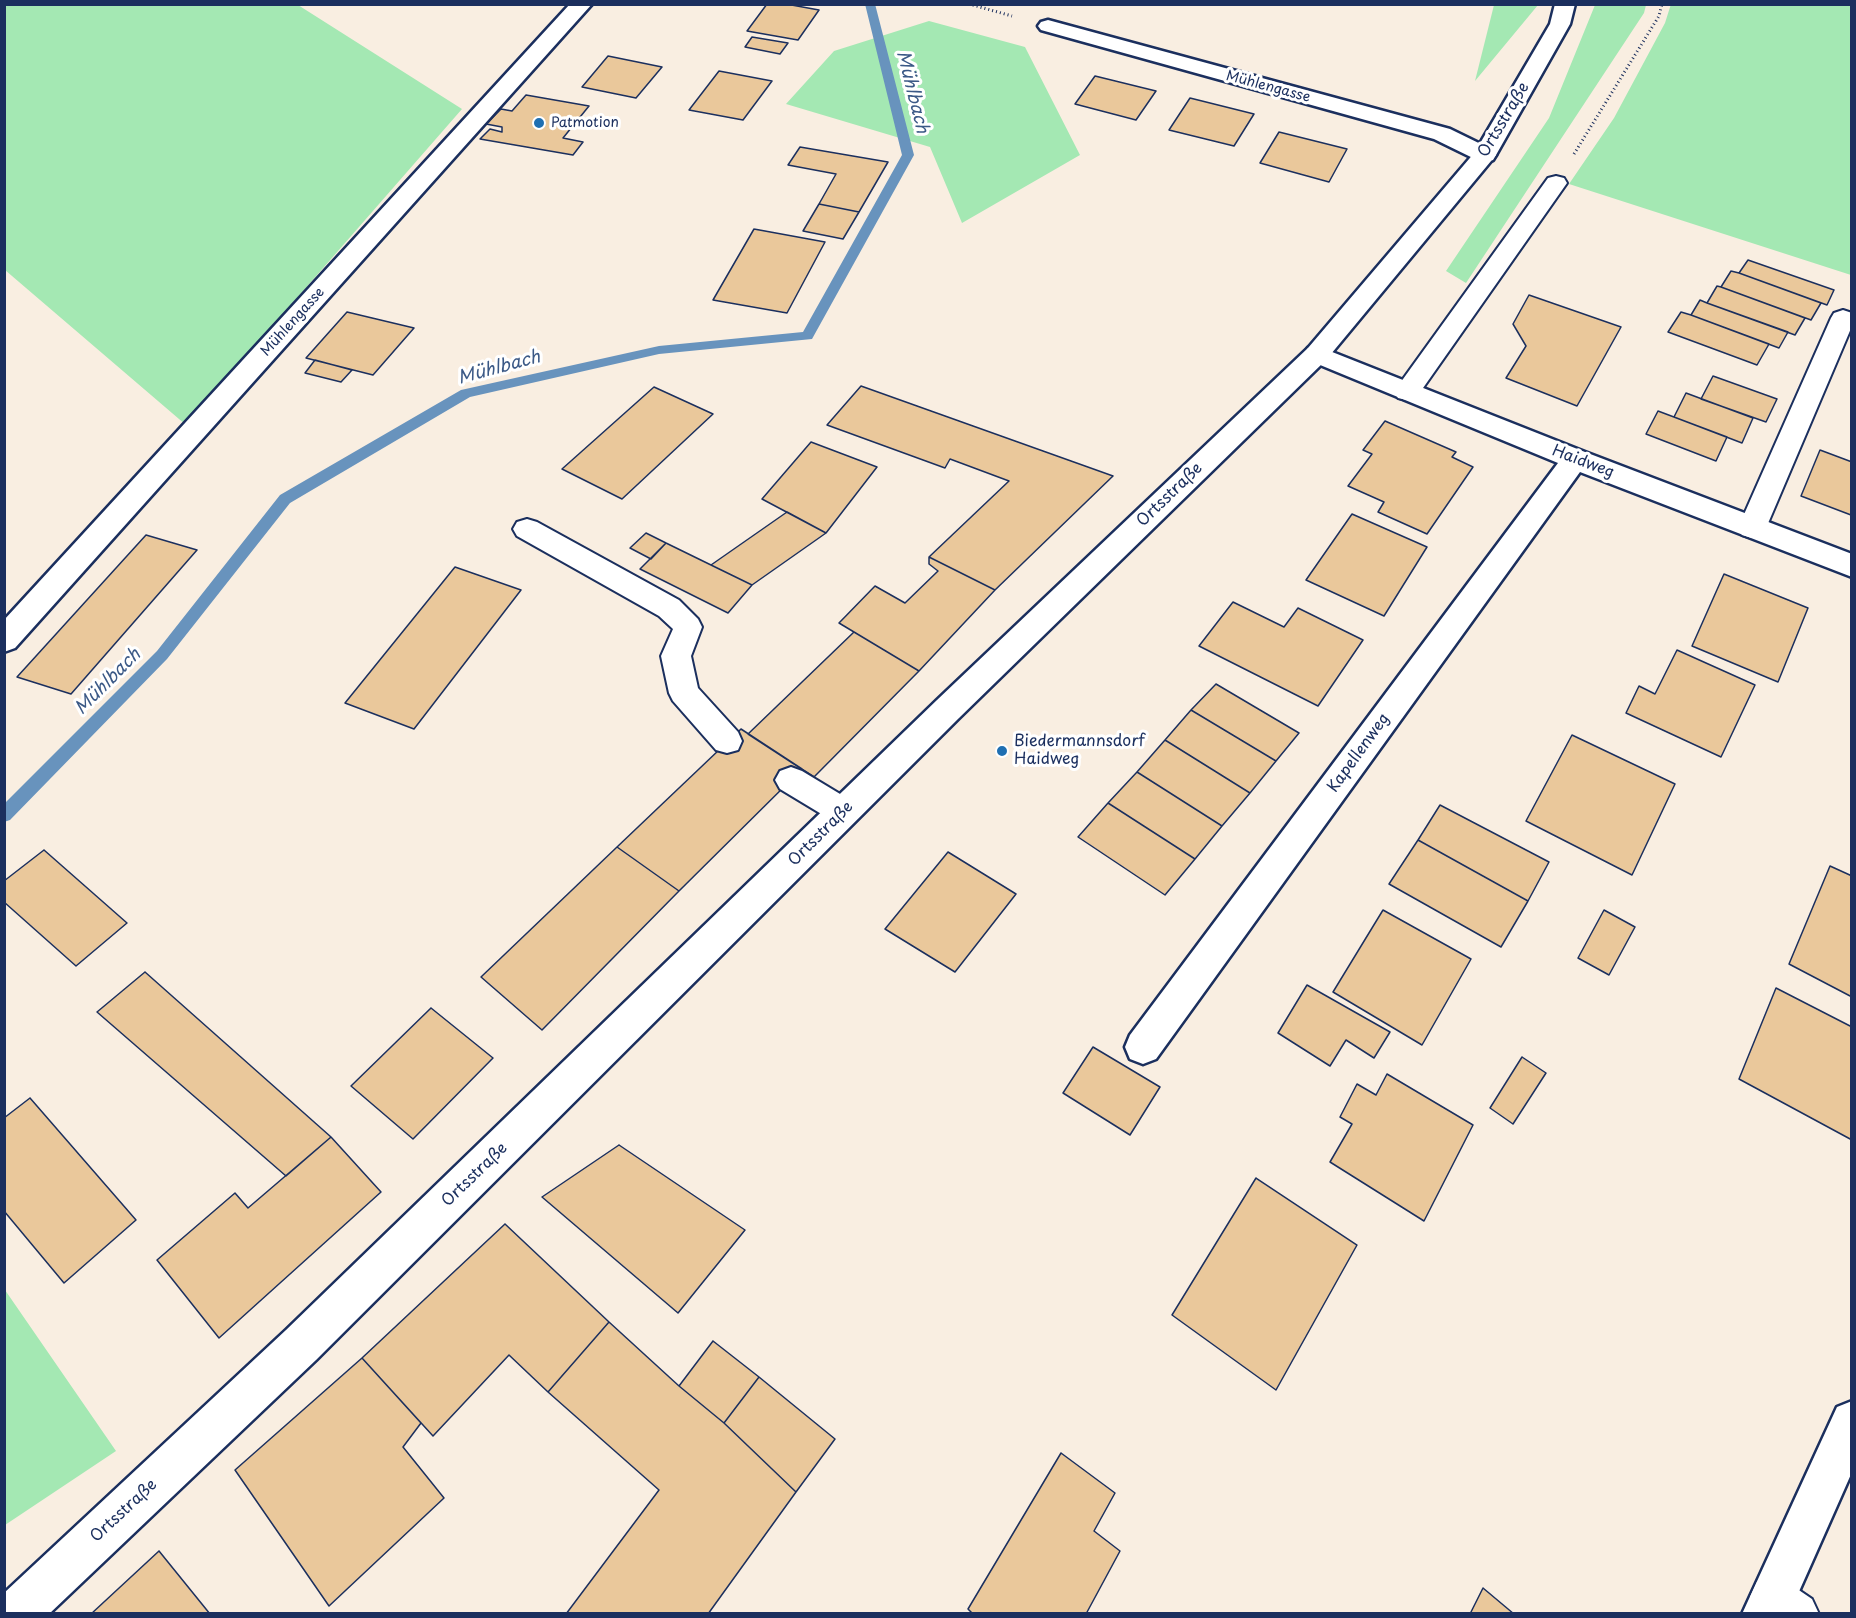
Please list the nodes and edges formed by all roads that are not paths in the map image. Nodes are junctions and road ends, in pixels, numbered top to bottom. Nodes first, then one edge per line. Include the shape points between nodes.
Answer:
1 (582, 4) edge
2 (1565, 4) edge
3 (1048, 26) road end
4 (1485, 155) junction
5 (1556, 183) road end
6 (1844, 318) dead end
7 (1317, 354) junction
8 (1407, 392) junction
9 (1575, 459) junction
10 (1752, 528) junction
11 (527, 529) dead end
12 (1851, 566) edge
13 (4, 640) edge
14 (728, 741) dead end
15 (791, 780) dead end
16 (844, 812) junction
17 (1143, 1047) dead end
18 (1851, 1422) edge
19 (1778, 1608) edge
20 (15, 1614) edge

1 - 13 street, Mühlengasse
2 - 4 street, Ortsstraße via 1560,24
3 - 4 street, Mühlengasse via 1442,135
4 - 7 street, Ortsstraße
5 - 8 lane
6 - 10 lane
7 - 8 street, Haidweg
7 - 16 street, Ortsstraße
8 - 9 street, Haidweg
9 - 10 street, Haidweg
9 - 17 street, Kapellenweg
10 - 12 street, Haidweg
11 - 14 lane via 669,608 688,627 676,656 684,693
15 - 16 lane
16 - 20 street, Ortsstraße via 310,1336
18 - 19 street

